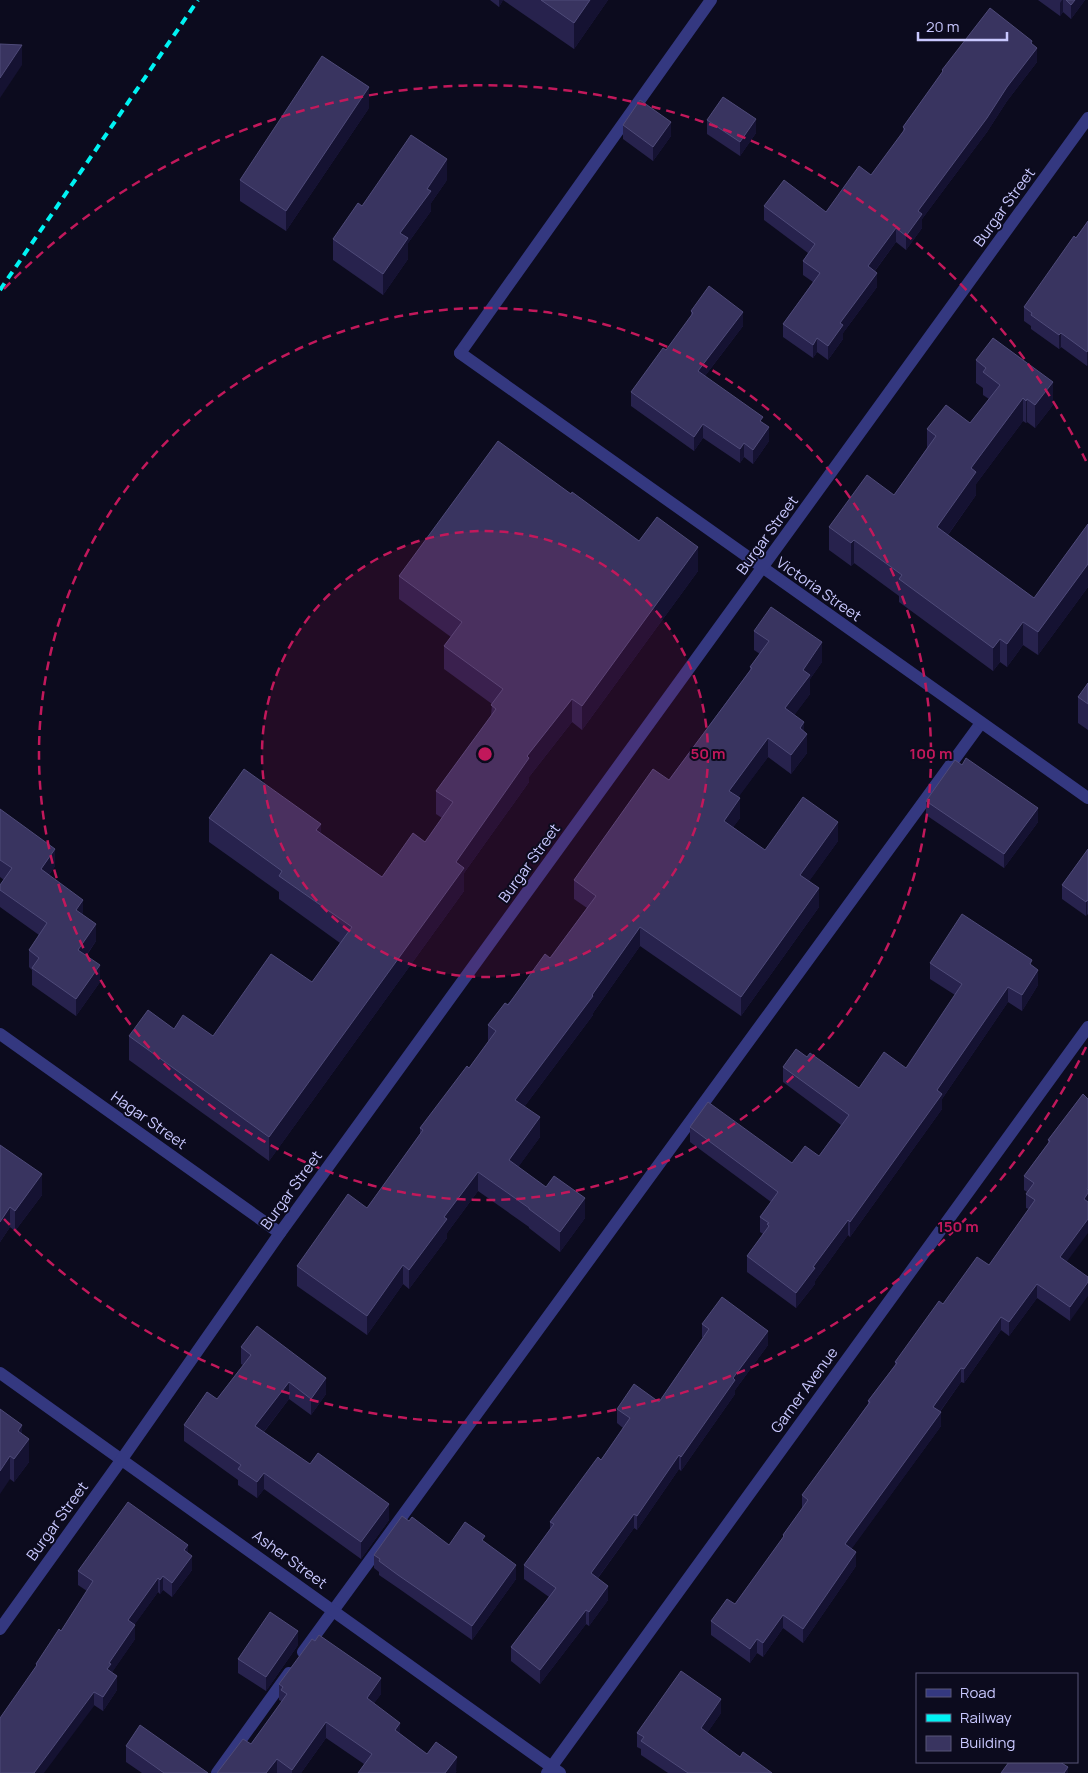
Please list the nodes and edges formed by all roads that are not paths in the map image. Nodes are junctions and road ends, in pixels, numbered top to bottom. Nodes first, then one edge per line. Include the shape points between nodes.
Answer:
1 (710, 0) edge
2 (1088, 118) edge
3 (763, 569) junction
4 (981, 723) junction
5 (1088, 798) edge
6 (1088, 1027) edge
7 (0, 1034) edge
8 (280, 1233) junction
9 (0, 1373) edge
10 (122, 1459) junction
11 (333, 1610) junction
12 (0, 1629) edge
13 (553, 1771) edge
14 (217, 1773) edge

1 - 3 street, Victoria Street via 460,353
2 - 3 street, Burgar Street
3 - 4 street, Victoria Street
3 - 8 street, Burgar Street
4 - 5 street, Victoria Street
4 - 11 street
6 - 13 street, Garner Avenue
7 - 8 street, Hagar Street
8 - 10 street, Burgar Street
9 - 10 street, Asher Street
10 - 11 street, Asher Street
10 - 12 street, Burgar Street
11 - 13 street, Asher Street
11 - 14 street

